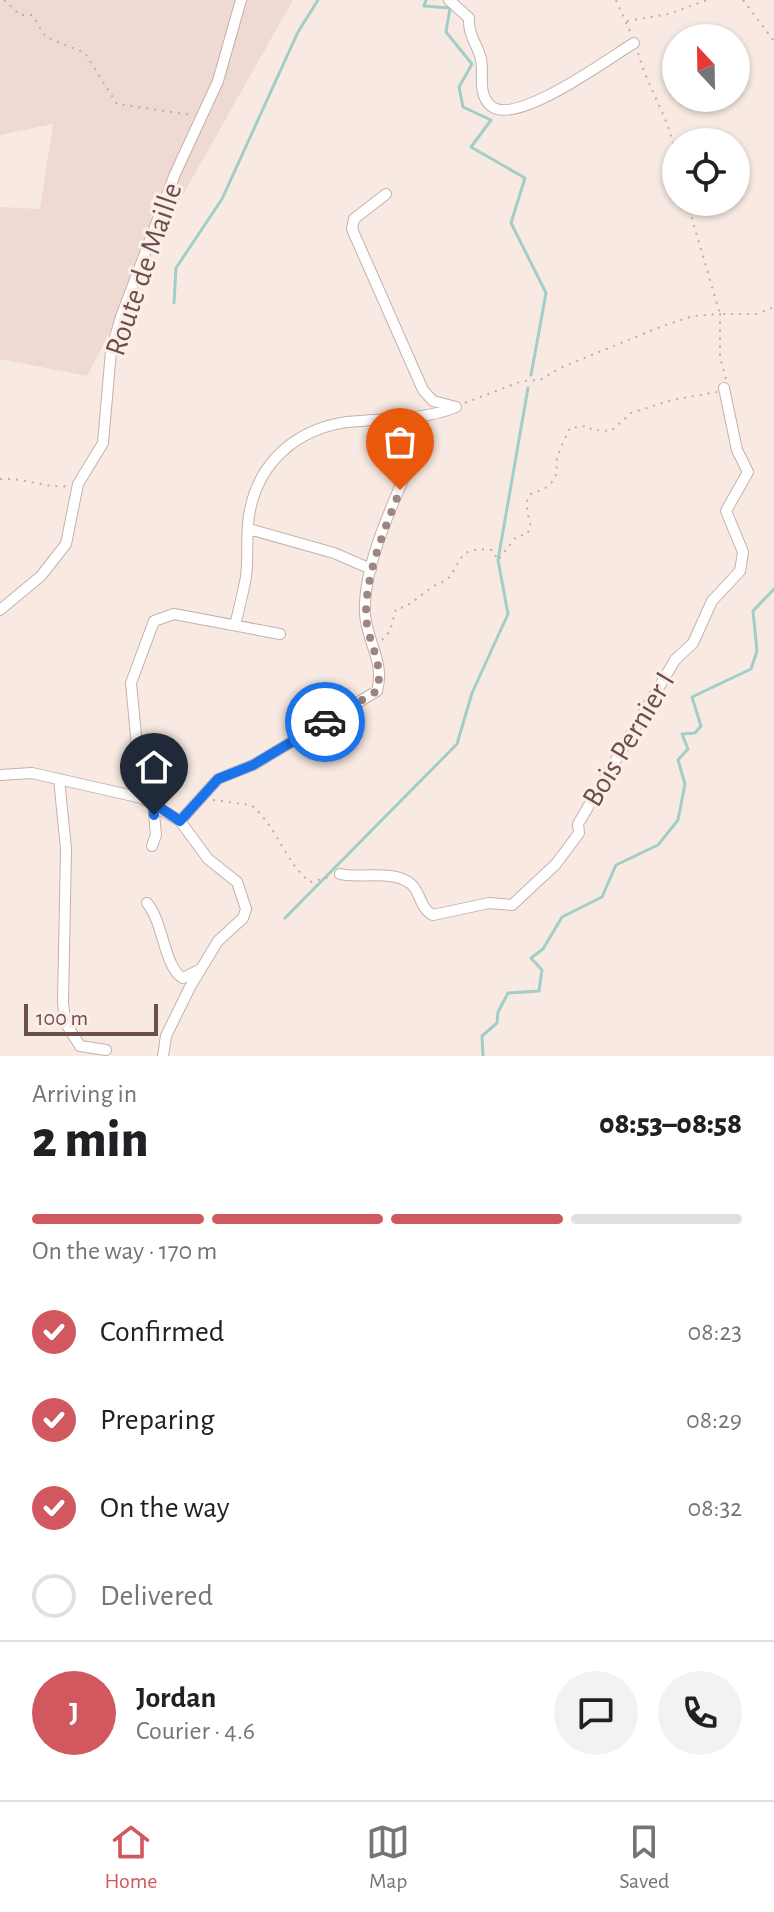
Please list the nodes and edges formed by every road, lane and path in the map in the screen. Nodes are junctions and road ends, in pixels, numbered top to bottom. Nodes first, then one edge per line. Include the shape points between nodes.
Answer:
1 (4, 0) edge
2 (241, 0) edge
3 (449, 0) edge
4 (616, 0) edge
5 (707, 0) edge
6 (743, 0) edge
7 (626, 22) junction
8 (774, 41) edge
9 (634, 43) junction
10 (201, 117) junction
11 (669, 128) edge
12 (386, 194) dead end
13 (691, 216) edge
14 (774, 307) edge
15 (720, 314) junction
16 (724, 388) junction
17 (433, 401) junction
18 (456, 407) junction
19 (420, 418) junction
20 (423, 433) dead end
21 (0, 479) edge
22 (78, 484) junction
23 (249, 529) junction
24 (371, 569) junction
25 (0, 610) edge
26 (235, 625) junction
27 (280, 634) dead end
28 (377, 652) junction
29 (0, 775) edge
30 (59, 779) junction
31 (142, 798) junction
32 (153, 803) junction
33 (196, 804) junction
34 (180, 821) junction
35 (152, 846) dead end
36 (340, 874) joint
37 (147, 903) dead end
38 (201, 969) junction
39 (106, 1050) dead end
40 (163, 1056) edge

1 - 10 path via 20,15 32,15 46,37 85,53 117,104
2 - 10 street, Route de Maille via 218,81
3 - 9 street via 469,18 468,34 481,59 483,96 502,111 530,106
4 - 7 path
5 - 7 path
6 - 8 path
7 - 9 path
9 - 11 path
10 - 22 street, Route de Maille via 121,317 111,351 103,443
12 - 17 street via 354,219 352,229 413,370
13 - 15 path
14 - 15 path via 757,314
15 - 16 path
15 - 18 path via 660,327 540,380 522,381
16 - 28 path via 631,413 611,431 570,428 557,474 529,495 527,534 516,537 498,560 492,550 460,555 446,581 396,609
16 - 36 street, Bois Pernier I via 737,450 748,472 726,511 743,552 740,571 712,601 693,643 654,693 578,824 579,833 556,864 512,905 489,903 433,915 406,880
17 - 18 street
17 - 19 street
18 - 19 street
19 - 23 street via 343,423 296,439 269,461 250,509
20 - 24 street
21 - 22 path via 58,488
22 - 25 street, Route de Maille via 66,544 41,576
23 - 24 street
23 - 26 street via 246,579
24 - 28 street via 365,615
26 - 27 street
26 - 31 street via 174,614 154,621 131,683
28 - 33 street via 377,691 253,765 218,779
29 - 30 street via 32,773
30 - 31 street
30 - 39 street via 66,849 65,1022 80,1046
31 - 32 street
32 - 34 street
32 - 35 street
33 - 34 street
33 - 36 path via 217,800 251,805 310,882
34 - 38 street via 208,859 237,882 246,909
37 - 38 street via 158,918 179,976
38 - 40 street via 166,1036

